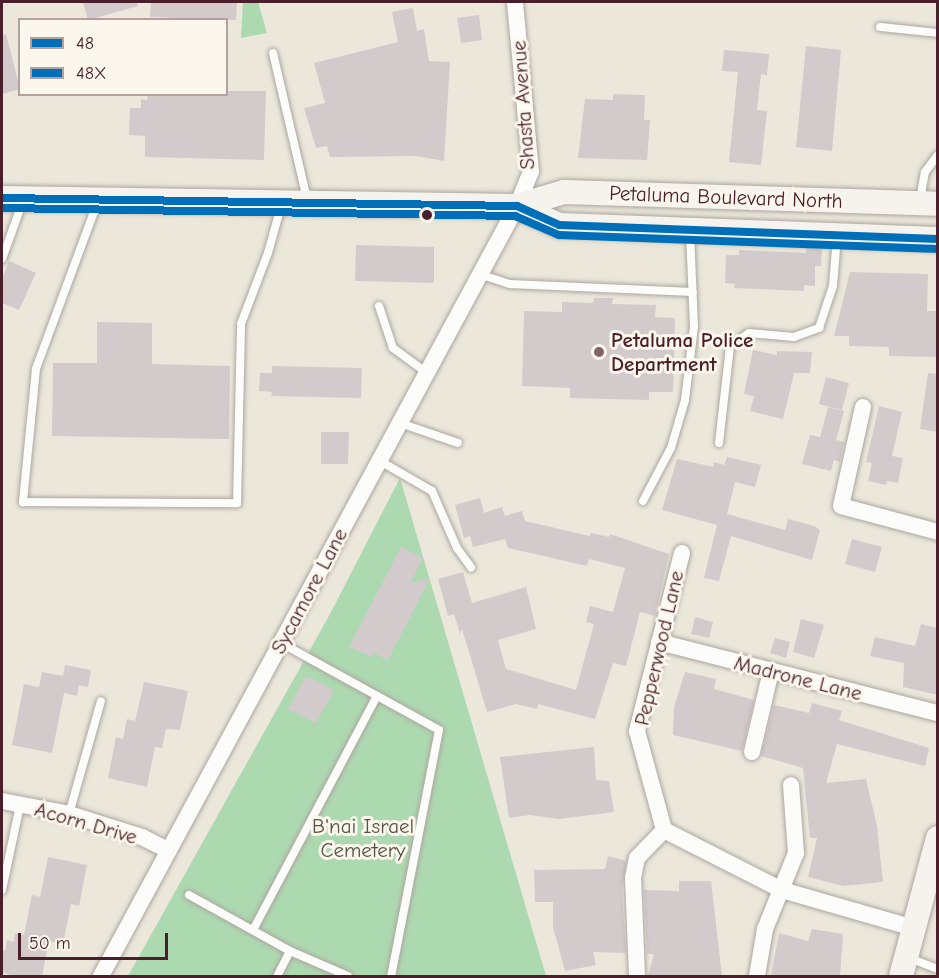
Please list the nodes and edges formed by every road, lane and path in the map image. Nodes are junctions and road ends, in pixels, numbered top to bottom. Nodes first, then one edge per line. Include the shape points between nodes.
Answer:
1 (515, 2) edge
2 (880, 27) dead end
3 (938, 33) edge
4 (273, 53) dead end
5 (938, 155) edge
6 (13, 198) edge
7 (99, 199) junction
8 (282, 202) junction
9 (308, 202) junction
10 (928, 204) edge
11 (517, 206) junction
12 (690, 231) junction
13 (837, 236) junction
14 (938, 239) edge
15 (2, 259) edge
16 (479, 274) junction
17 (693, 292) junction
18 (379, 306) dead end
19 (427, 373) junction
20 (863, 407) dead end
21 (400, 423) junction
22 (458, 443) dead end
23 (718, 443) dead end
24 (380, 461) junction
25 (643, 501) dead end
26 (938, 532) edge
27 (682, 553) dead end
28 (471, 567) dead end
29 (659, 642) junction
30 (281, 643) junction
31 (771, 671) junction
32 (377, 696) junction
33 (101, 701) dead end
34 (938, 713) edge
35 (752, 752) dead end
36 (790, 785) dead end
37 (2, 801) edge
38 (20, 805) junction
39 (69, 814) junction
40 (664, 830) junction
41 (938, 838) edge
42 (169, 851) junction
43 (2, 890) edge
44 (782, 890) junction
45 (189, 895) dead end
46 (914, 928) junction
47 (253, 930) junction
48 (290, 951) junction
49 (903, 967) edge
50 (938, 969) edge
51 (101, 976) edge
52 (277, 976) edge
53 (348, 976) edge
54 (391, 976) edge
55 (637, 976) edge
56 (757, 976) edge

1 - 11 street, Shasta Avenue via 531,172
2 - 3 lane
4 - 9 lane
5 - 10 lane via 925,172
6 - 7 main road, Petaluma Boulevard North
6 - 15 lane
7 - 8 main road, Petaluma Boulevard North
7 - 8 lane via 36,369 23,502 237,503 241,324
8 - 9 main road, Petaluma Boulevard North
9 - 11 main road, Petaluma Boulevard North
10 - 11 main road, Petaluma Boulevard North via 564,192
11 - 12 main road, Petaluma Boulevard North via 559,225
11 - 16 street, Sycamore Lane
12 - 13 main road, Petaluma Boulevard North
12 - 17 lane
13 - 14 main road, Petaluma Boulevard North
13 - 23 lane via 833,286 819,328 794,338 749,333 730,346
16 - 17 lane via 510,284
16 - 19 street, Sycamore Lane
17 - 25 lane via 694,327 685,400 671,448
18 - 19 lane via 393,348
19 - 21 street, Sycamore Lane
20 - 26 street via 841,506
21 - 22 lane
21 - 24 street, Sycamore Lane
24 - 28 lane via 432,491 457,548
24 - 30 street, Sycamore Lane
27 - 29 street, Pepperwood Lane
29 - 31 street, Madrone Lane
29 - 40 street, Pepperwood Lane via 637,731
30 - 32 lane
30 - 42 street, Sycamore Lane
31 - 34 street, Madrone Lane
31 - 35 street
32 - 47 lane
32 - 54 lane via 439,730
33 - 39 lane
36 - 44 street via 796,853
37 - 38 street, Acorn Drive
38 - 39 street, Acorn Drive
38 - 43 lane
39 - 42 street, Acorn Drive via 142,837
40 - 44 street
40 - 55 street via 637,858 633,878
41 - 46 main road
42 - 51 street, Sycamore Lane
44 - 46 street
44 - 56 street via 765,929
45 - 47 lane
46 - 49 main road
47 - 48 lane
48 - 52 lane
48 - 53 lane
49 - 50 lane

